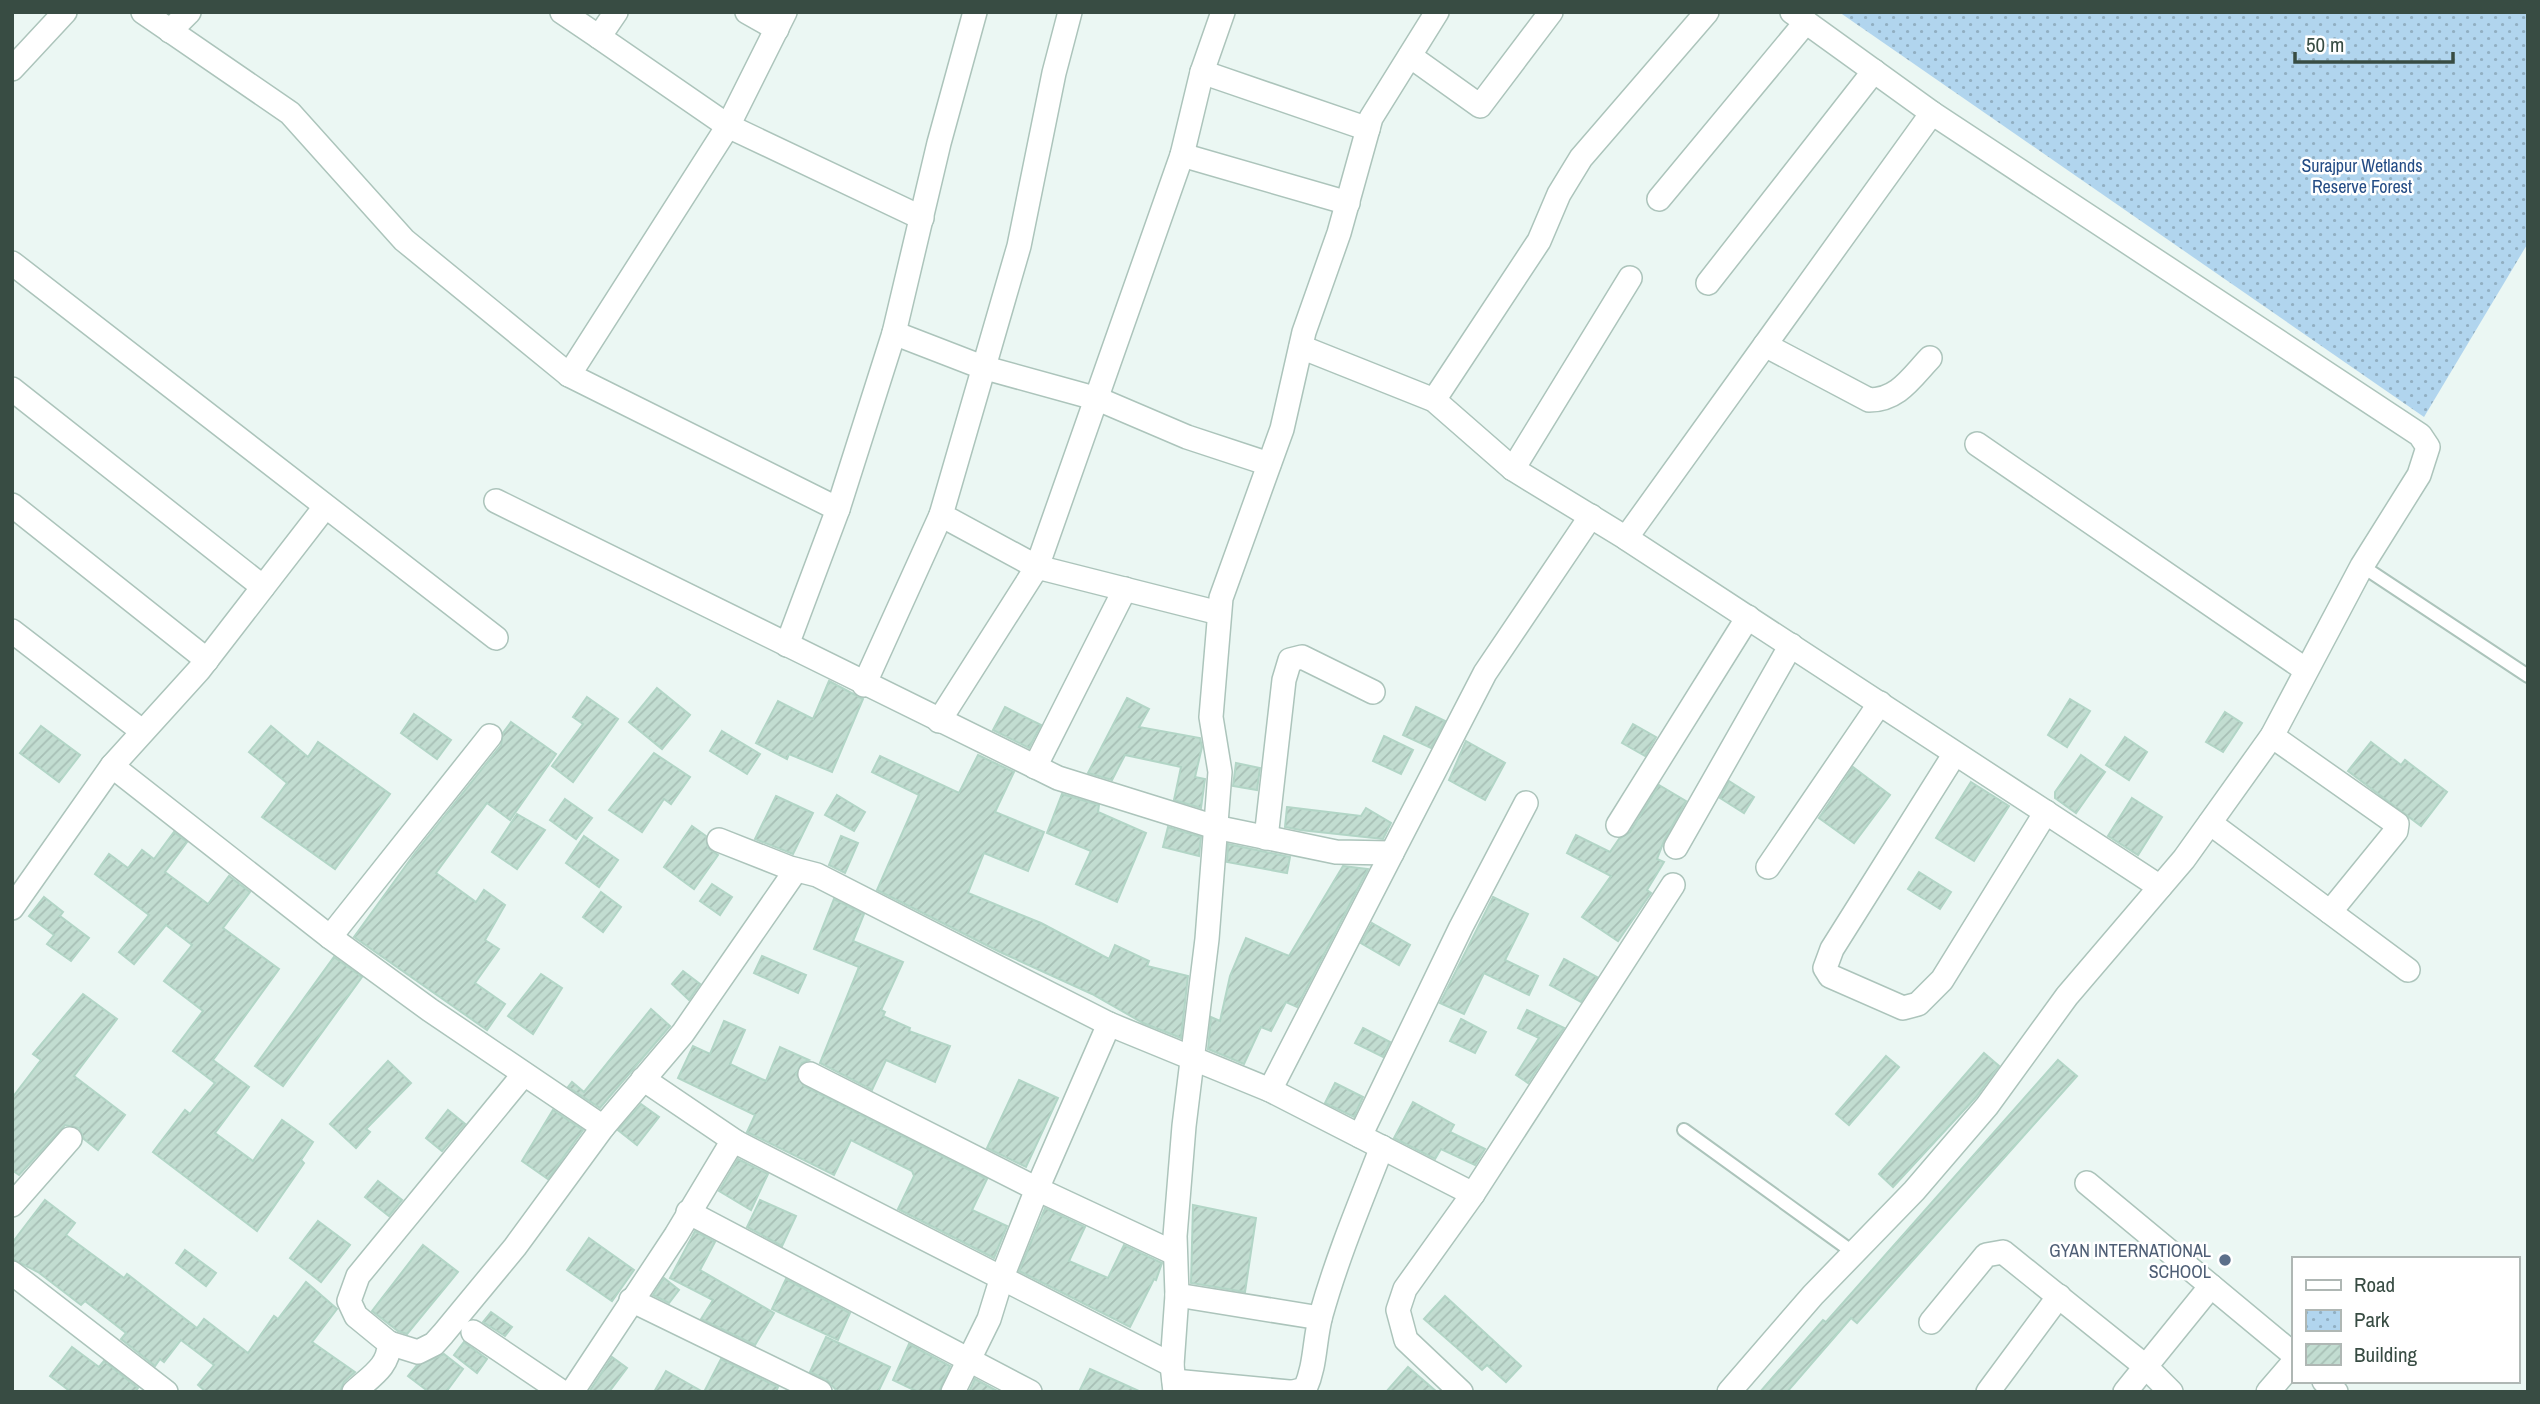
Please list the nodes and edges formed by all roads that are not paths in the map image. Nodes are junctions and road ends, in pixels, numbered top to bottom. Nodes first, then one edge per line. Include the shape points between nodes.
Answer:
1 (65, 12) edge
2 (143, 12) edge
3 (189, 12) edge
4 (562, 12) edge
5 (616, 12) edge
6 (747, 12) edge
7 (975, 12) edge
8 (1070, 12) edge
9 (1223, 12) edge
10 (1437, 12) edge
11 (1551, 12) edge
12 (1707, 12) edge
13 (1799, 17) edge
14 (781, 21) edge
15 (170, 31) junction
16 (599, 37) junction
17 (1409, 56) junction
18 (12, 69) edge
19 (1874, 71) junction
20 (1202, 72) junction
21 (1932, 113) junction
22 (727, 125) junction
23 (1368, 129) junction
24 (1182, 155) junction
25 (1659, 199) dead end
26 (1348, 203) junction
27 (922, 218) junction
28 (12, 263) edge
29 (1630, 278) dead end
30 (1708, 283) dead end
31 (894, 333) junction
32 (1765, 345) junction
33 (1301, 347) junction
34 (1930, 358) dead end
35 (982, 367) junction
36 (569, 375) junction
37 (12, 388) edge
38 (1098, 399) junction
39 (1434, 400) junction
40 (1977, 444) dead end
41 (1269, 464) junction
42 (1513, 469) junction
43 (496, 501) dead end
44 (12, 505) edge
45 (325, 507) junction
46 (838, 509) junction
47 (941, 515) junction
48 (1591, 516) junction
49 (1626, 538) junction
50 (2362, 566) junction
51 (1037, 567) junction
52 (263, 587) junction
53 (1125, 589) junction
54 (1219, 612) junction
55 (1748, 617) junction
56 (12, 631) edge
57 (496, 638) dead end
58 (786, 645) junction
59 (1791, 645) junction
60 (207, 660) junction
61 (2306, 670) junction
62 (2528, 676) edge
63 (864, 685) junction
64 (1373, 692) dead end
65 (1880, 703) junction
66 (939, 721) junction
67 (142, 731) junction
68 (491, 736) dead end
69 (2272, 736) junction
70 (1954, 755) junction
71 (112, 766) junction
72 (1035, 767) junction
73 (1526, 803) dead end
74 (2046, 812) junction
75 (2210, 823) junction
76 (1618, 825) dead end
77 (1214, 827) junction
78 (1265, 838) junction
79 (719, 840) dead end
80 (1676, 847) dead end
81 (1392, 853) junction
82 (1768, 867) dead end
83 (796, 870) junction
84 (1673, 885) dead end
85 (2160, 887) junction
86 (12, 908) edge
87 (2330, 912) junction
88 (330, 937) junction
89 (2408, 970) dead end
90 (1108, 1024) junction
91 (1193, 1059) junction
92 (524, 1074) junction
93 (810, 1074) dead end
94 (643, 1079) junction
95 (1270, 1090) junction
96 (603, 1127) junction
97 (1684, 1130) dead end
98 (1360, 1136) junction
99 (70, 1139) dead end
100 (736, 1142) junction
101 (1382, 1147) junction
102 (2087, 1183) dead end
103 (1037, 1189) junction
104 (1474, 1194) junction
105 (12, 1205) edge
106 (688, 1212) junction
107 (1174, 1253) junction
108 (1854, 1253) junction
109 (12, 1273) edge
110 (1002, 1277) junction
111 (2211, 1286) junction
112 (1177, 1295) junction
113 (2059, 1296) junction
114 (631, 1300) junction
115 (1320, 1318) junction
116 (1931, 1322) dead end
117 (472, 1332) dead end
118 (389, 1343) junction
119 (2292, 1353) edge
120 (968, 1360) junction
121 (2292, 1364) edge
122 (2145, 1366) junction
123 (1173, 1379) edge
124 (166, 1392) edge
125 (354, 1392) edge
126 (562, 1392) edge
127 (572, 1392) edge
128 (820, 1392) edge
129 (953, 1392) edge
130 (1031, 1392) edge
131 (1291, 1392) edge
132 (1461, 1392) edge
133 (1729, 1392) edge
134 (1988, 1392) edge
135 (2125, 1392) edge
136 (2171, 1392) edge
137 (2269, 1392) edge

1 - 18 street
2 - 15 street
3 - 15 street
4 - 16 street
5 - 16 street
6 - 14 street
7 - 27 street
8 - 35 street via 1019,246
9 - 20 street
10 - 17 street
11 - 17 street via 1480,106
12 - 39 street via 1581,158 1539,241
13 - 19 street
13 - 25 street
14 - 22 street
15 - 36 street via 290,113 404,240
16 - 22 street
17 - 23 street
19 - 21 street
19 - 30 street
20 - 23 street
20 - 24 street
21 - 32 street
21 - 50 street via 2426,440 2419,475
22 - 27 street
22 - 36 street
23 - 26 street
24 - 26 street
24 - 38 street
26 - 33 street
27 - 31 street
28 - 45 street
29 - 42 street
31 - 35 street
31 - 46 street
32 - 34 street via 1869,400 1896,394
32 - 49 street
33 - 39 street
33 - 41 street
35 - 38 street
35 - 47 street
36 - 46 street
37 - 52 street
38 - 41 street via 1187,437
38 - 51 street
39 - 42 street
40 - 61 street
41 - 54 street
42 - 48 street
43 - 58 street
44 - 60 street
45 - 52 street
45 - 57 street
46 - 58 street
47 - 51 street
47 - 63 street
48 - 49 street
48 - 81 street via 1485,673
49 - 55 street
50 - 61 street
50 - 62 lane
51 - 53 street
51 - 66 street
52 - 60 street
53 - 54 street
53 - 72 street
54 - 77 street via 1210,717 1220,772
55 - 59 street
55 - 76 street
56 - 67 street
58 - 63 street
59 - 65 street
59 - 80 street
60 - 67 street
61 - 69 street
63 - 66 street
64 - 78 street via 1302,657 1290,660
65 - 70 street
65 - 82 street
66 - 72 street
67 - 71 street
68 - 88 street
69 - 75 street
69 - 87 street via 2396,824 2396,831
70 - 74 street
70 - 74 street via 1832,949 1825,968 1830,976 1903,1008 1919,1004 1942,980
71 - 86 street
71 - 88 street
72 - 77 street
73 - 98 street
74 - 85 street
75 - 85 street
75 - 87 street
77 - 78 street
77 - 91 street
78 - 81 street via 1336,852
79 - 83 street
81 - 95 street
83 - 90 street via 817,875
83 - 94 street via 683,1033
84 - 104 street
85 - 108 street via 2067,996 1987,1106
87 - 89 street
88 - 92 street
90 - 91 street
90 - 103 street
91 - 95 street
91 - 107 street
92 - 96 street
92 - 118 street via 358,1276 349,1301 356,1316
93 - 103 street
94 - 96 street
94 - 100 street
95 - 98 street
96 - 118 street via 515,1247 434,1345 418,1352
97 - 108 lane
98 - 101 street
99 - 105 street
100 - 106 street
100 - 110 street
101 - 104 street
101 - 115 street via 1343,1244
102 - 111 street
103 - 107 street
103 - 110 street
104 - 132 street via 1405,1289 1398,1310 1406,1340
106 - 114 street
106 - 120 street
107 - 112 street
108 - 133 street
109 - 124 street
110 - 120 street via 989,1319
110 - 123 street
111 - 119 street
111 - 122 street
112 - 115 street
112 - 123 street
113 - 116 street via 2003,1252 1993,1251
113 - 122 street
113 - 134 street
114 - 127 street
114 - 128 street
115 - 131 street via 1312,1375 1305,1389
117 - 126 street
118 - 125 street via 390,1355 384,1364
120 - 129 street
120 - 130 street
121 - 137 street
122 - 135 street
122 - 136 street
123 - 131 street

